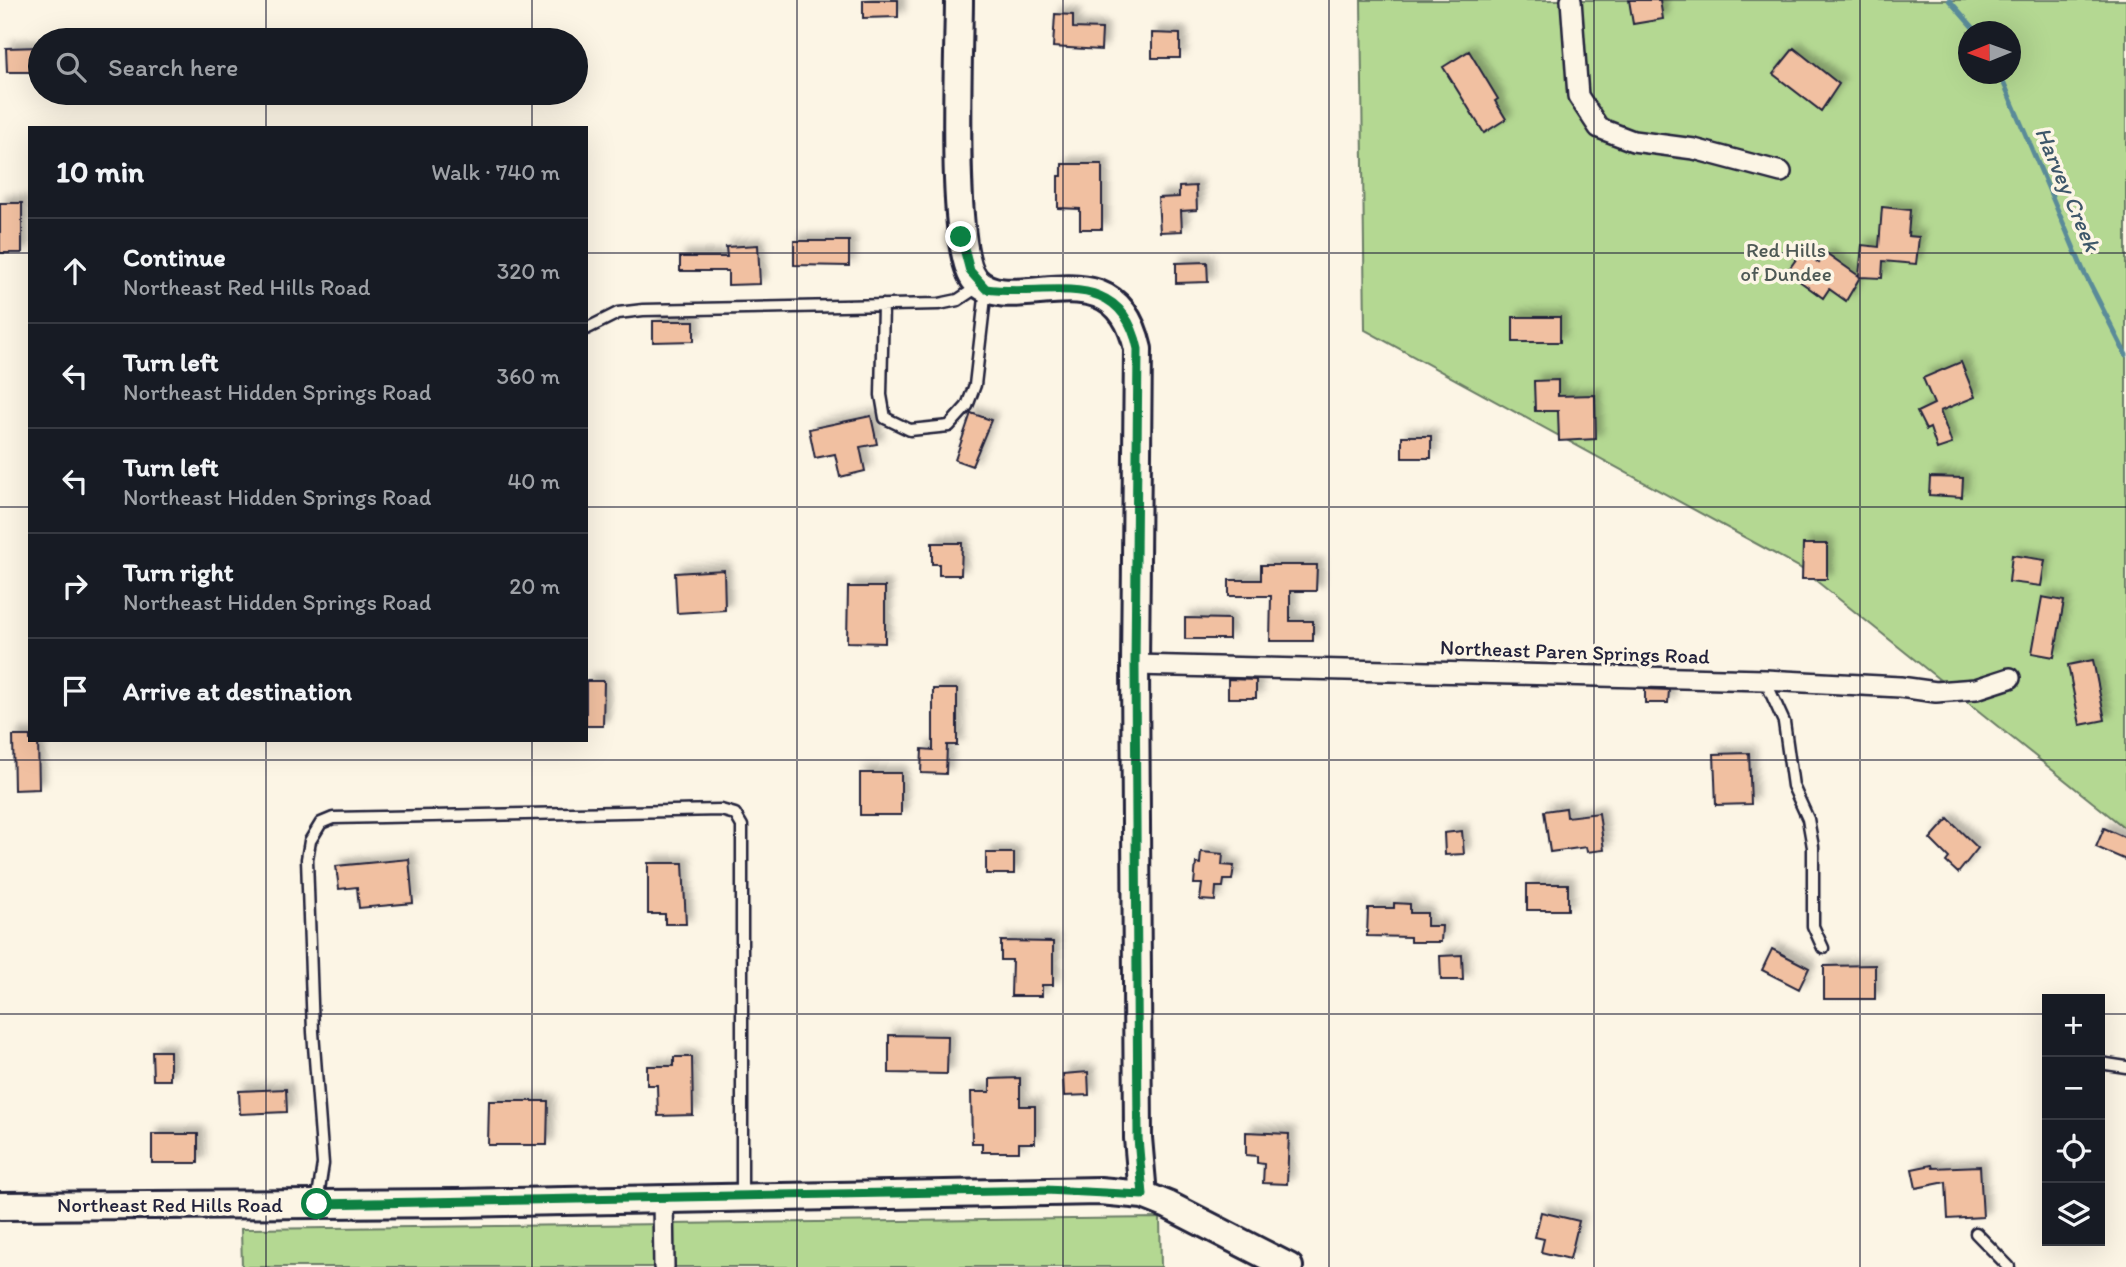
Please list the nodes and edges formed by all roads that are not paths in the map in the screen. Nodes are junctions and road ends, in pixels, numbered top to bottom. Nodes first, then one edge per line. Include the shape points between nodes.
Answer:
1 (959, 0) edge
2 (1571, 0) edge
3 (1781, 172) dead end
4 (983, 286) junction
5 (883, 305) junction
6 (588, 328) edge
7 (1135, 665) junction
8 (2010, 678) dead end
9 (1765, 680) junction
10 (1823, 948) dead end
11 (2105, 1064) edge
12 (2126, 1067) edge
13 (1143, 1195) junction
14 (742, 1198) junction
15 (663, 1199) junction
16 (317, 1204) junction
17 (0, 1206) edge
18 (1976, 1233) dead end
19 (664, 1267) edge
20 (1289, 1267) edge
21 (2009, 1267) edge

1 - 4 street via 960,223 965,259
2 - 3 street via 1574,70 1581,105 1599,128 1633,141 1694,149
4 - 5 lane via 939,304
4 - 5 lane via 975,385 967,406 949,426 910,430 885,418 881,395
4 - 7 street via 1088,292 1121,308 1133,330 1139,367
5 - 6 lane via 643,310 618,313
7 - 9 street, Northeast Paren Springs Road
7 - 13 street via 1138,1138
8 - 9 street, Northeast Paren Springs Road via 1976,689 1936,692
9 - 10 lane via 1784,722 1793,786 1808,819 1813,848 1813,926
11 - 12 lane
13 - 14 street, Northeast Red Hills Road via 1046,1190
13 - 20 street, Northeast Red Hills Road
14 - 15 street, Northeast Red Hills Road
14 - 16 lane via 742,825 736,814 721,810 347,817 321,823 310,841 306,895 323,1164
15 - 16 street, Northeast Red Hills Road
15 - 19 street
16 - 17 street, Northeast Red Hills Road
18 - 21 lane

